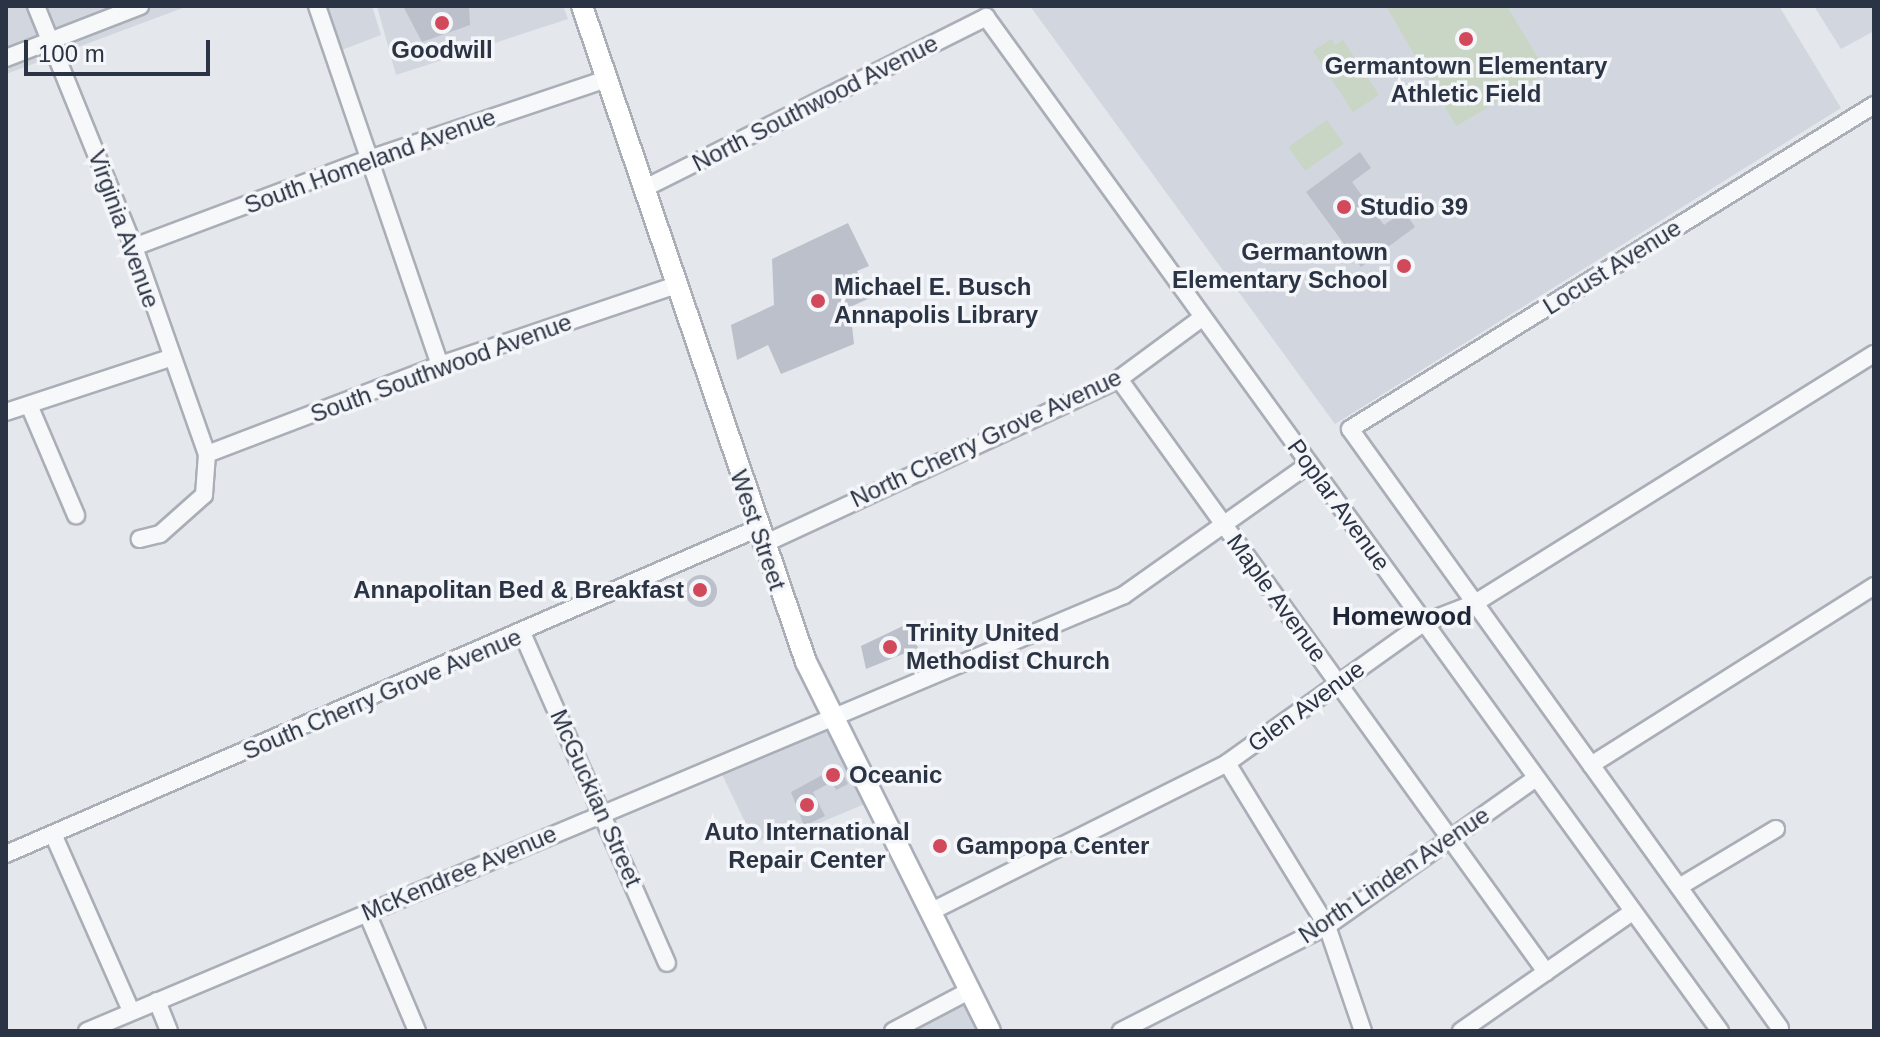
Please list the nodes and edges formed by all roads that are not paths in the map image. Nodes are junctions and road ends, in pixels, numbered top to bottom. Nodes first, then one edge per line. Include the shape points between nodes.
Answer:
1 (36, 6) edge
2 (140, 6) edge
3 (317, 6) edge
4 (582, 6) edge
5 (986, 17) joint
6 (49, 37) junction
7 (6, 58) edge
8 (607, 79) junction
9 (1874, 105) edge
10 (366, 160) junction
11 (643, 189) junction
12 (134, 247) junction
13 (676, 285) junction
14 (1203, 317) junction
15 (1874, 354) edge
16 (170, 358) junction
17 (440, 365) junction
18 (1119, 379) junction
19 (29, 405) junction
20 (6, 412) edge
21 (207, 454) junction
22 (1309, 464) junction
23 (76, 515) dead end
24 (1225, 526) junction
25 (759, 537) junction
26 (140, 539) dead end
27 (1874, 586) edge
28 (1475, 603) junction
29 (1423, 623) junction
30 (523, 635) junction
31 (1338, 683) junction
32 (833, 719) junction
33 (1227, 763) junction
34 (1591, 765) junction
35 (1536, 778) junction
36 (603, 811) junction
37 (1776, 829) dead end
38 (53, 834) junction
39 (1450, 839) junction
40 (6, 854) edge
41 (1679, 887) junction
42 (930, 912) junction
43 (1632, 912) junction
44 (367, 913) junction
45 (1327, 926) junction
46 (667, 963) dead end
47 (1546, 972) junction
48 (969, 991) junction
49 (157, 1001) junction
50 (131, 1011) junction
51 (1780, 1028) dead end
52 (87, 1031) edge
53 (169, 1031) edge
54 (417, 1031) edge
55 (893, 1031) edge
56 (990, 1031) edge
57 (1121, 1031) edge
58 (1363, 1031) edge
59 (1461, 1031) edge
60 (1720, 1031) edge

1 - 6 street, Virginia Avenue
2 - 6 street
3 - 10 street
4 - 8 main road, West Street
5 - 11 street, North Southwood Avenue
5 - 14 street, Poplar Avenue
6 - 7 street
6 - 12 street, Virginia Avenue
8 - 10 street, South Homeland Avenue
8 - 11 main road, West Street
9 - 28 street, Locust Avenue via 1350,429
10 - 12 street, South Homeland Avenue
10 - 17 street
11 - 13 main road, West Street
12 - 16 street, Virginia Avenue
13 - 17 street, South Southwood Avenue
13 - 25 main road, West Street
14 - 18 street, North Cherry Grove Avenue
14 - 22 street, Poplar Avenue
15 - 28 street, Glen Avenue
16 - 19 street
16 - 21 street, Virginia Avenue
17 - 21 street, South Southwood Avenue
18 - 24 street, Maple Avenue
18 - 25 street, North Cherry Grove Avenue
19 - 20 street
19 - 23 street
21 - 26 street via 204,495 160,534
22 - 24 street
22 - 29 street, Poplar Avenue
24 - 31 street, Maple Avenue
24 - 32 street via 1124,595
25 - 30 street, South Cherry Grove Avenue
25 - 32 main road, West Street
27 - 34 street
28 - 29 street, Glen Avenue
28 - 34 street
29 - 31 street, Glen Avenue
29 - 35 street, Poplar Avenue
30 - 36 street, McGuckian Street
30 - 38 street, South Cherry Grove Avenue
31 - 33 street, Glen Avenue
31 - 39 street, Maple Avenue
32 - 36 street, McKendree Avenue
32 - 42 main road, West Street
33 - 42 street, Glen Avenue
33 - 45 street
34 - 41 street
35 - 39 street, North Linden Avenue
35 - 43 street, Poplar Avenue
36 - 44 street, McKendree Avenue
36 - 46 street, McGuckian Street
37 - 41 street
38 - 40 street, South Cherry Grove Avenue
38 - 50 street
39 - 45 street, North Linden Avenue
39 - 47 street, Maple Avenue
41 - 51 street
42 - 48 main road, West Street
43 - 47 street
43 - 60 street, Poplar Avenue
44 - 49 street, McKendree Avenue
44 - 54 street
45 - 57 street, North Linden Avenue
45 - 58 street
47 - 59 street
48 - 55 street
48 - 56 main road, West Street
49 - 50 street, McKendree Avenue
49 - 53 street
50 - 52 street, McKendree Avenue

